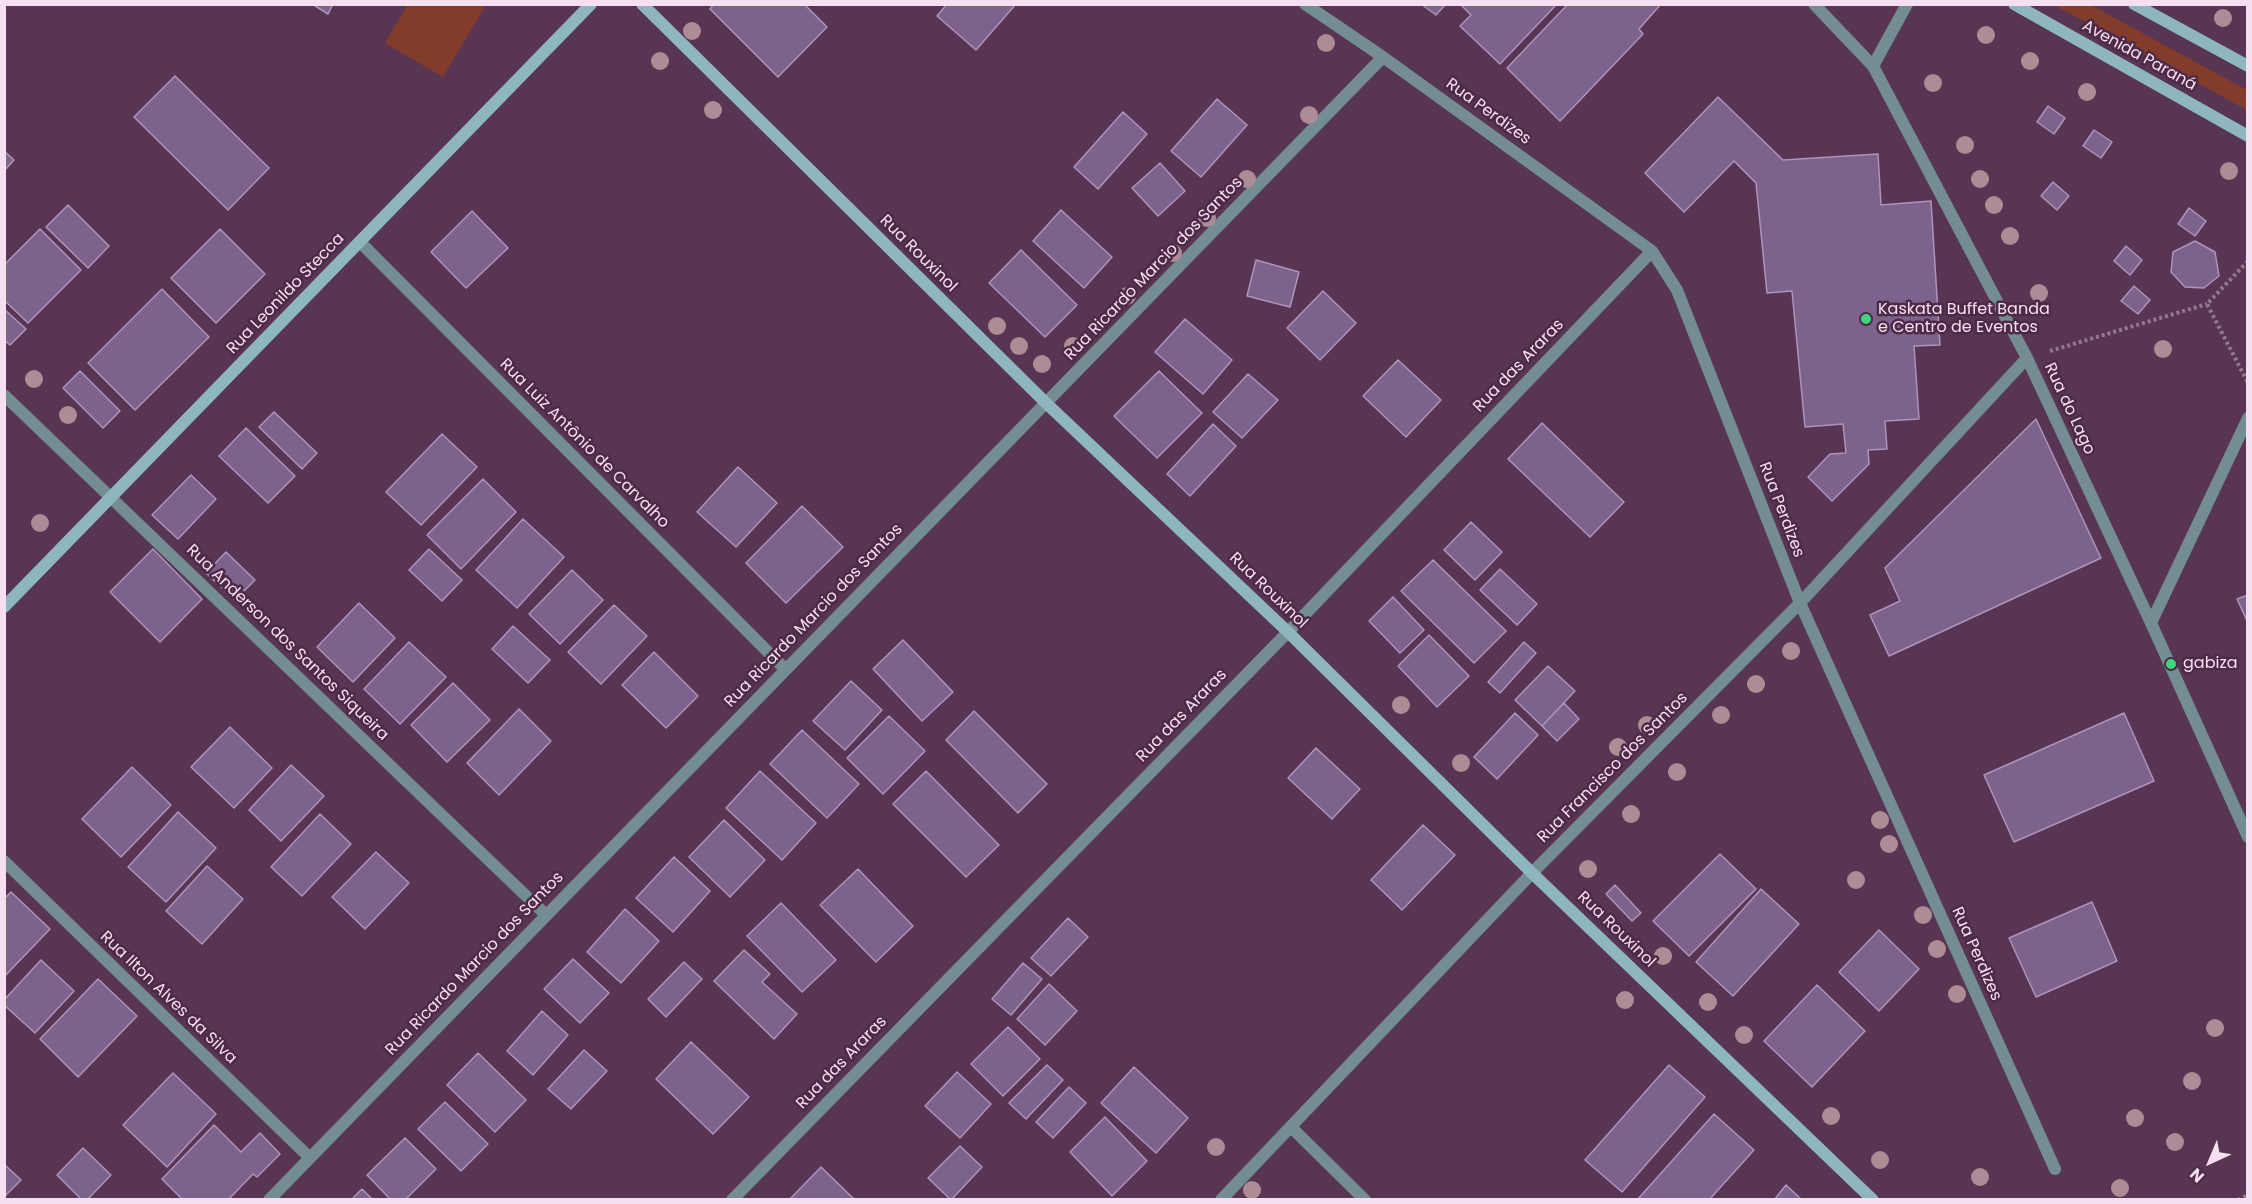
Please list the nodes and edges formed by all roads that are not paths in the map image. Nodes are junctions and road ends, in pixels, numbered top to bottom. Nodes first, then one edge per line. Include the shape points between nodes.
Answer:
1 (591, 4) edge
2 (642, 4) edge
3 (1305, 4) edge
4 (1814, 4) edge
5 (1907, 4) edge
6 (2014, 4) edge
7 (2134, 4) edge
8 (1383, 57) junction
9 (1873, 66) junction
10 (2247, 66) edge
11 (2247, 136) edge
12 (360, 242) junction
13 (1652, 251) junction
14 (2027, 358) junction
15 (4, 395) edge
16 (1046, 403) junction
17 (2247, 418) edge
18 (111, 498) junction
19 (1800, 603) junction
20 (4, 607) edge
21 (2151, 623) junction
22 (1288, 632) junction
23 (785, 669) junction
24 (2247, 837) edge
25 (4, 861) edge
26 (1532, 873) junction
27 (546, 915) junction
28 (1291, 1127) junction
29 (309, 1158) junction
30 (2055, 1169) dead end
31 (269, 1200) edge
32 (732, 1200) edge
33 (1221, 1200) edge
34 (1365, 1200) edge
35 (1873, 1200) edge

1 - 12 street, Rua Leonildo Stecca
2 - 16 street, Rua Rouxinol
3 - 8 street, Rua Perdizes
4 - 9 street, Rua do Lago
5 - 9 street
6 - 11 street, Avenida Paraná
7 - 10 street
8 - 13 street, Rua Perdizes
8 - 16 street, Rua Ricardo Marcio dos Santos
9 - 14 street, Rua do Lago
12 - 18 street, Rua Leonildo Stecca
12 - 23 street, Rua Luiz Antônio de Carvalho
13 - 19 street, Rua Perdizes via 1677,291
13 - 22 street, Rua das Araras
14 - 19 street, Rua Francisco dos Santos
14 - 21 street, Rua do Lago
15 - 18 street, Rua Anderson dos Santos Siqueira
16 - 22 street, Rua Rouxinol
16 - 23 street, Rua Ricardo Marcio dos Santos
17 - 21 street
18 - 20 street, Rua Leonildo Stecca
18 - 27 street, Rua Anderson dos Santos Siqueira
19 - 26 street, Rua Francisco dos Santos
19 - 30 street, Rua Perdizes
21 - 24 street, Rua do Lago
22 - 26 street, Rua Rouxinol
22 - 32 street, Rua das Araras
23 - 27 street, Rua Ricardo Marcio dos Santos
25 - 29 street, Rua Ilton Alves da Silva
26 - 28 street, Rua Francisco dos Santos
26 - 35 street, Rua Rouxinol
27 - 29 street, Rua Ricardo Marcio dos Santos
28 - 33 street, Rua Francisco dos Santos
28 - 34 street
29 - 31 street, Rua Ricardo Marcio dos Santos

